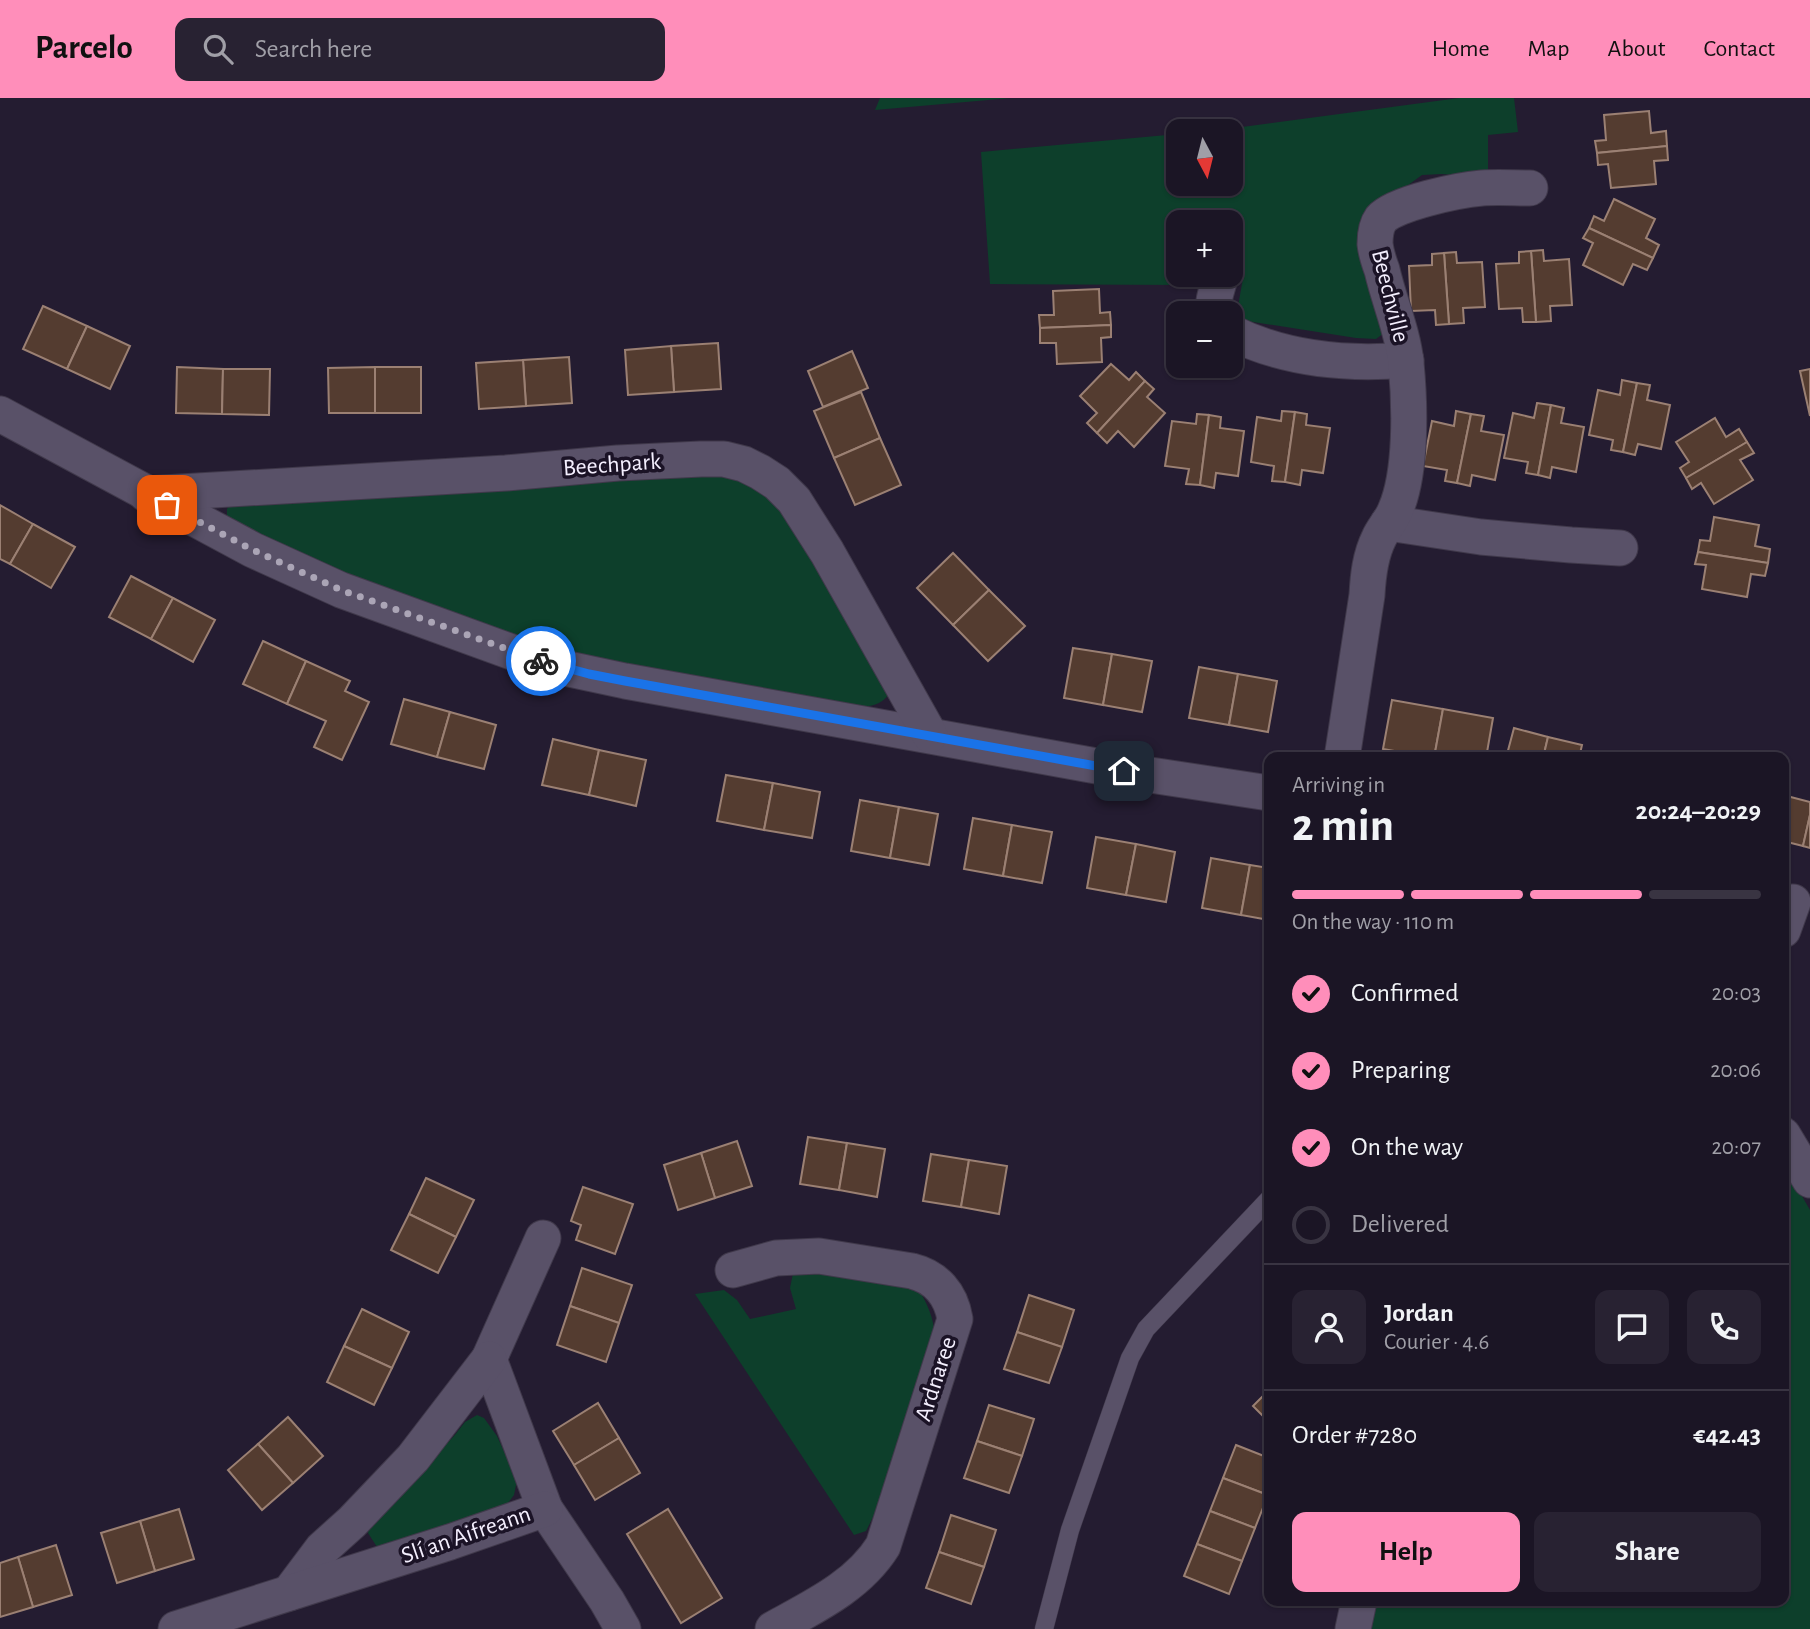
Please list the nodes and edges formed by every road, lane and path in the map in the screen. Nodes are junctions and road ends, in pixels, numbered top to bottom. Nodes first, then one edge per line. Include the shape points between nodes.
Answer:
1 (1530, 188) dead end
2 (1243, 338) edge
3 (1406, 360) junction
4 (0, 414) edge
5 (146, 494) junction
6 (1388, 523) junction
7 (1620, 548) dead end
8 (930, 735) junction
9 (1343, 752) edge
10 (1264, 792) edge
11 (1789, 1145) edge
12 (1810, 1180) edge
13 (1264, 1204) edge
14 (543, 1238) dead end
15 (733, 1270) dead end
16 (489, 1359) junction
17 (545, 1508) junction
18 (289, 1593) junction
19 (1358, 1606) edge
20 (176, 1629) edge
21 (622, 1629) edge
22 (773, 1629) edge
23 (1044, 1629) edge
24 (1353, 1629) edge

1 - 3 street, Beechville via 1446,194 1390,211 1380,221 1375,232 1376,253
2 - 3 street, Beechville via 1294,355 1349,362
3 - 6 street, Beechville via 1409,404 1403,488
4 - 5 street
5 - 8 street via 341,590 520,655 625,681
5 - 8 street, Beechpark via 701,458 744,464 777,483 793,500
6 - 7 street via 1481,537
6 - 9 street, Beechville via 1369,570
8 - 10 street
11 - 12 street
13 - 23 lane via 1146,1329 1130,1358 1070,1530
14 - 16 street
15 - 22 street, Ardnaree via 776,1258 819,1256 912,1271 925,1274 946,1293 955,1319 883,1546 848,1584
16 - 17 street
16 - 18 street via 413,1458 322,1549
17 - 18 street, Slí an Aifreann
17 - 21 street, Slí an Aifreann
18 - 20 street, Slí an Aifreann
19 - 24 street

